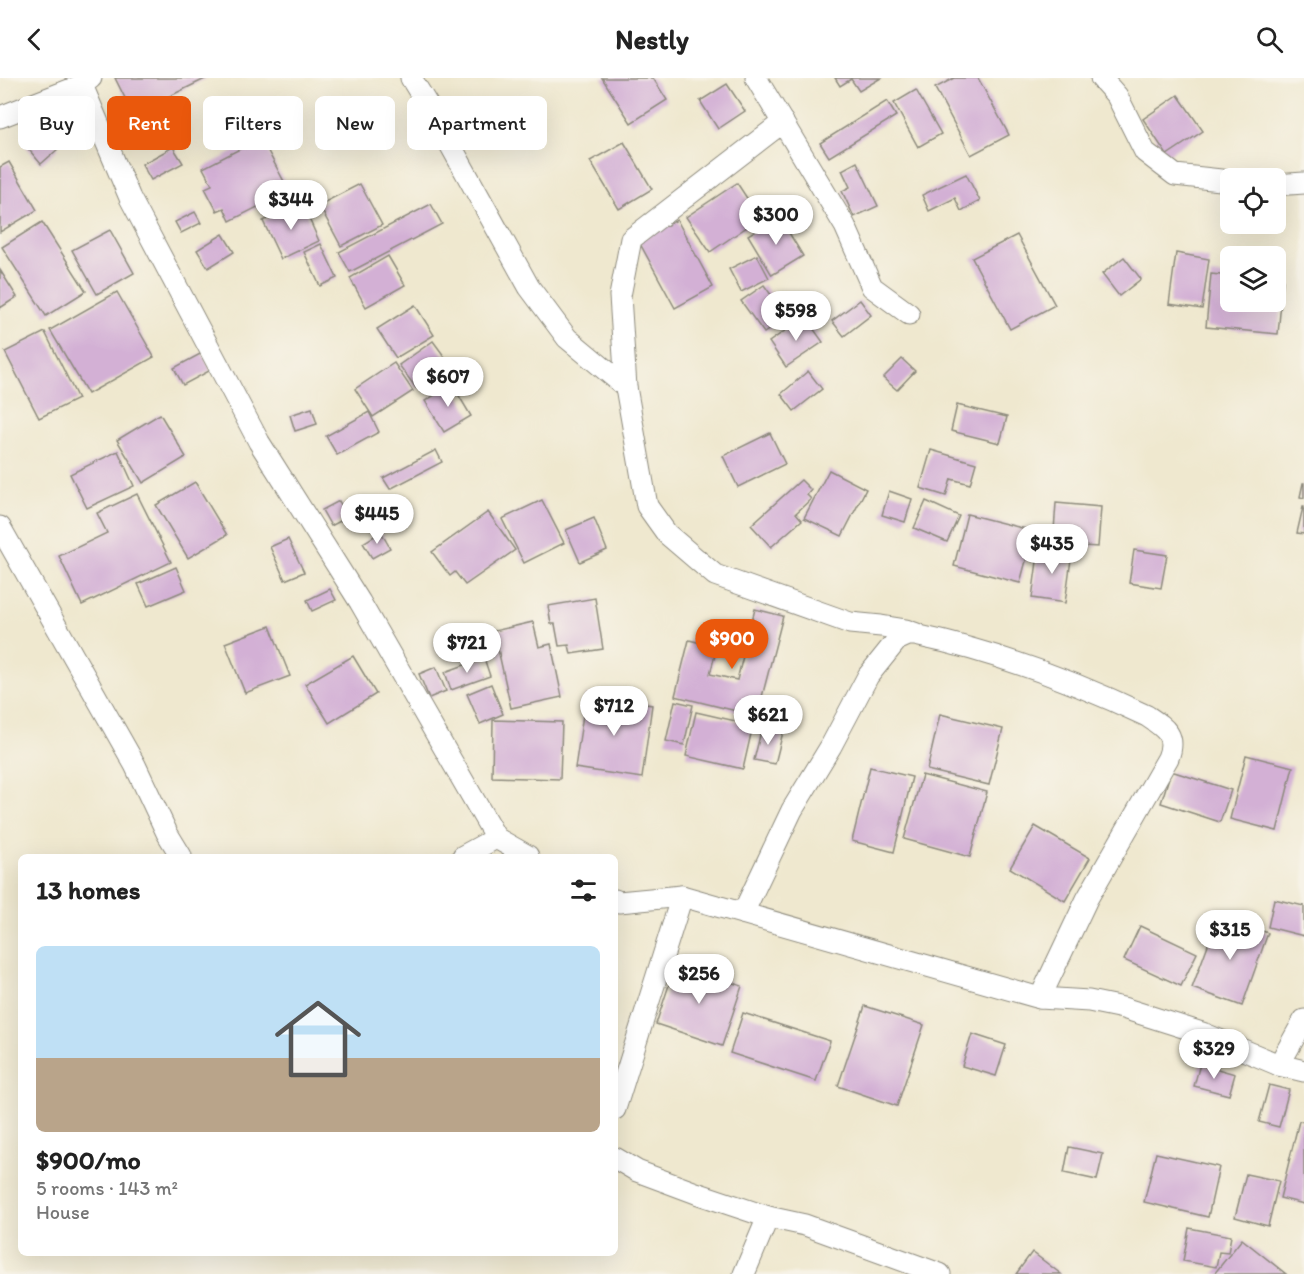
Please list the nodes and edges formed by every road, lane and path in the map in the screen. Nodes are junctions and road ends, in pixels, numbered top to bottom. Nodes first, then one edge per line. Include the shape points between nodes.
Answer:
1 (411, 78) edge
2 (756, 78) edge
3 (1101, 78) edge
4 (86, 81) edge
5 (0, 117) edge
6 (783, 122) junction
7 (1220, 180) edge
8 (1304, 183) edge
9 (1286, 184) edge
10 (909, 314) dead end
11 (626, 387) junction
12 (0, 527) edge
13 (923, 636) junction
14 (496, 838) junction
15 (180, 854) edge
16 (467, 854) edge
17 (524, 854) edge
18 (682, 896) junction
19 (618, 902) edge
20 (743, 912) junction
21 (1040, 998) junction
22 (1304, 1020) edge
23 (1279, 1065) junction
24 (1304, 1071) edge
25 (618, 1099) edge
26 (618, 1160) edge
27 (768, 1217) junction
28 (744, 1274) edge
29 (940, 1274) edge

1 - 11 street via 529,287 567,338
2 - 6 street
3 - 7 street via 1117,96 1145,152 1175,175
4 - 5 street
4 - 14 street via 130,198 259,442 360,602
6 - 10 street via 845,226 872,287
6 - 11 street via 631,239 620,296
8 - 9 street
11 - 13 street via 647,506 667,534 708,570 850,623
12 - 15 street via 135,765
13 - 20 street via 908,635 897,640 868,676 792,810
13 - 21 street via 994,655 1104,696 1159,724 1173,742 1158,777 1087,899
14 - 16 street
14 - 17 street
18 - 19 street
18 - 20 street
18 - 25 street
20 - 21 street
21 - 23 street via 1123,1008 1205,1034
22 - 23 street
23 - 24 street
26 - 27 street via 637,1171
27 - 28 street
27 - 29 street via 805,1225

